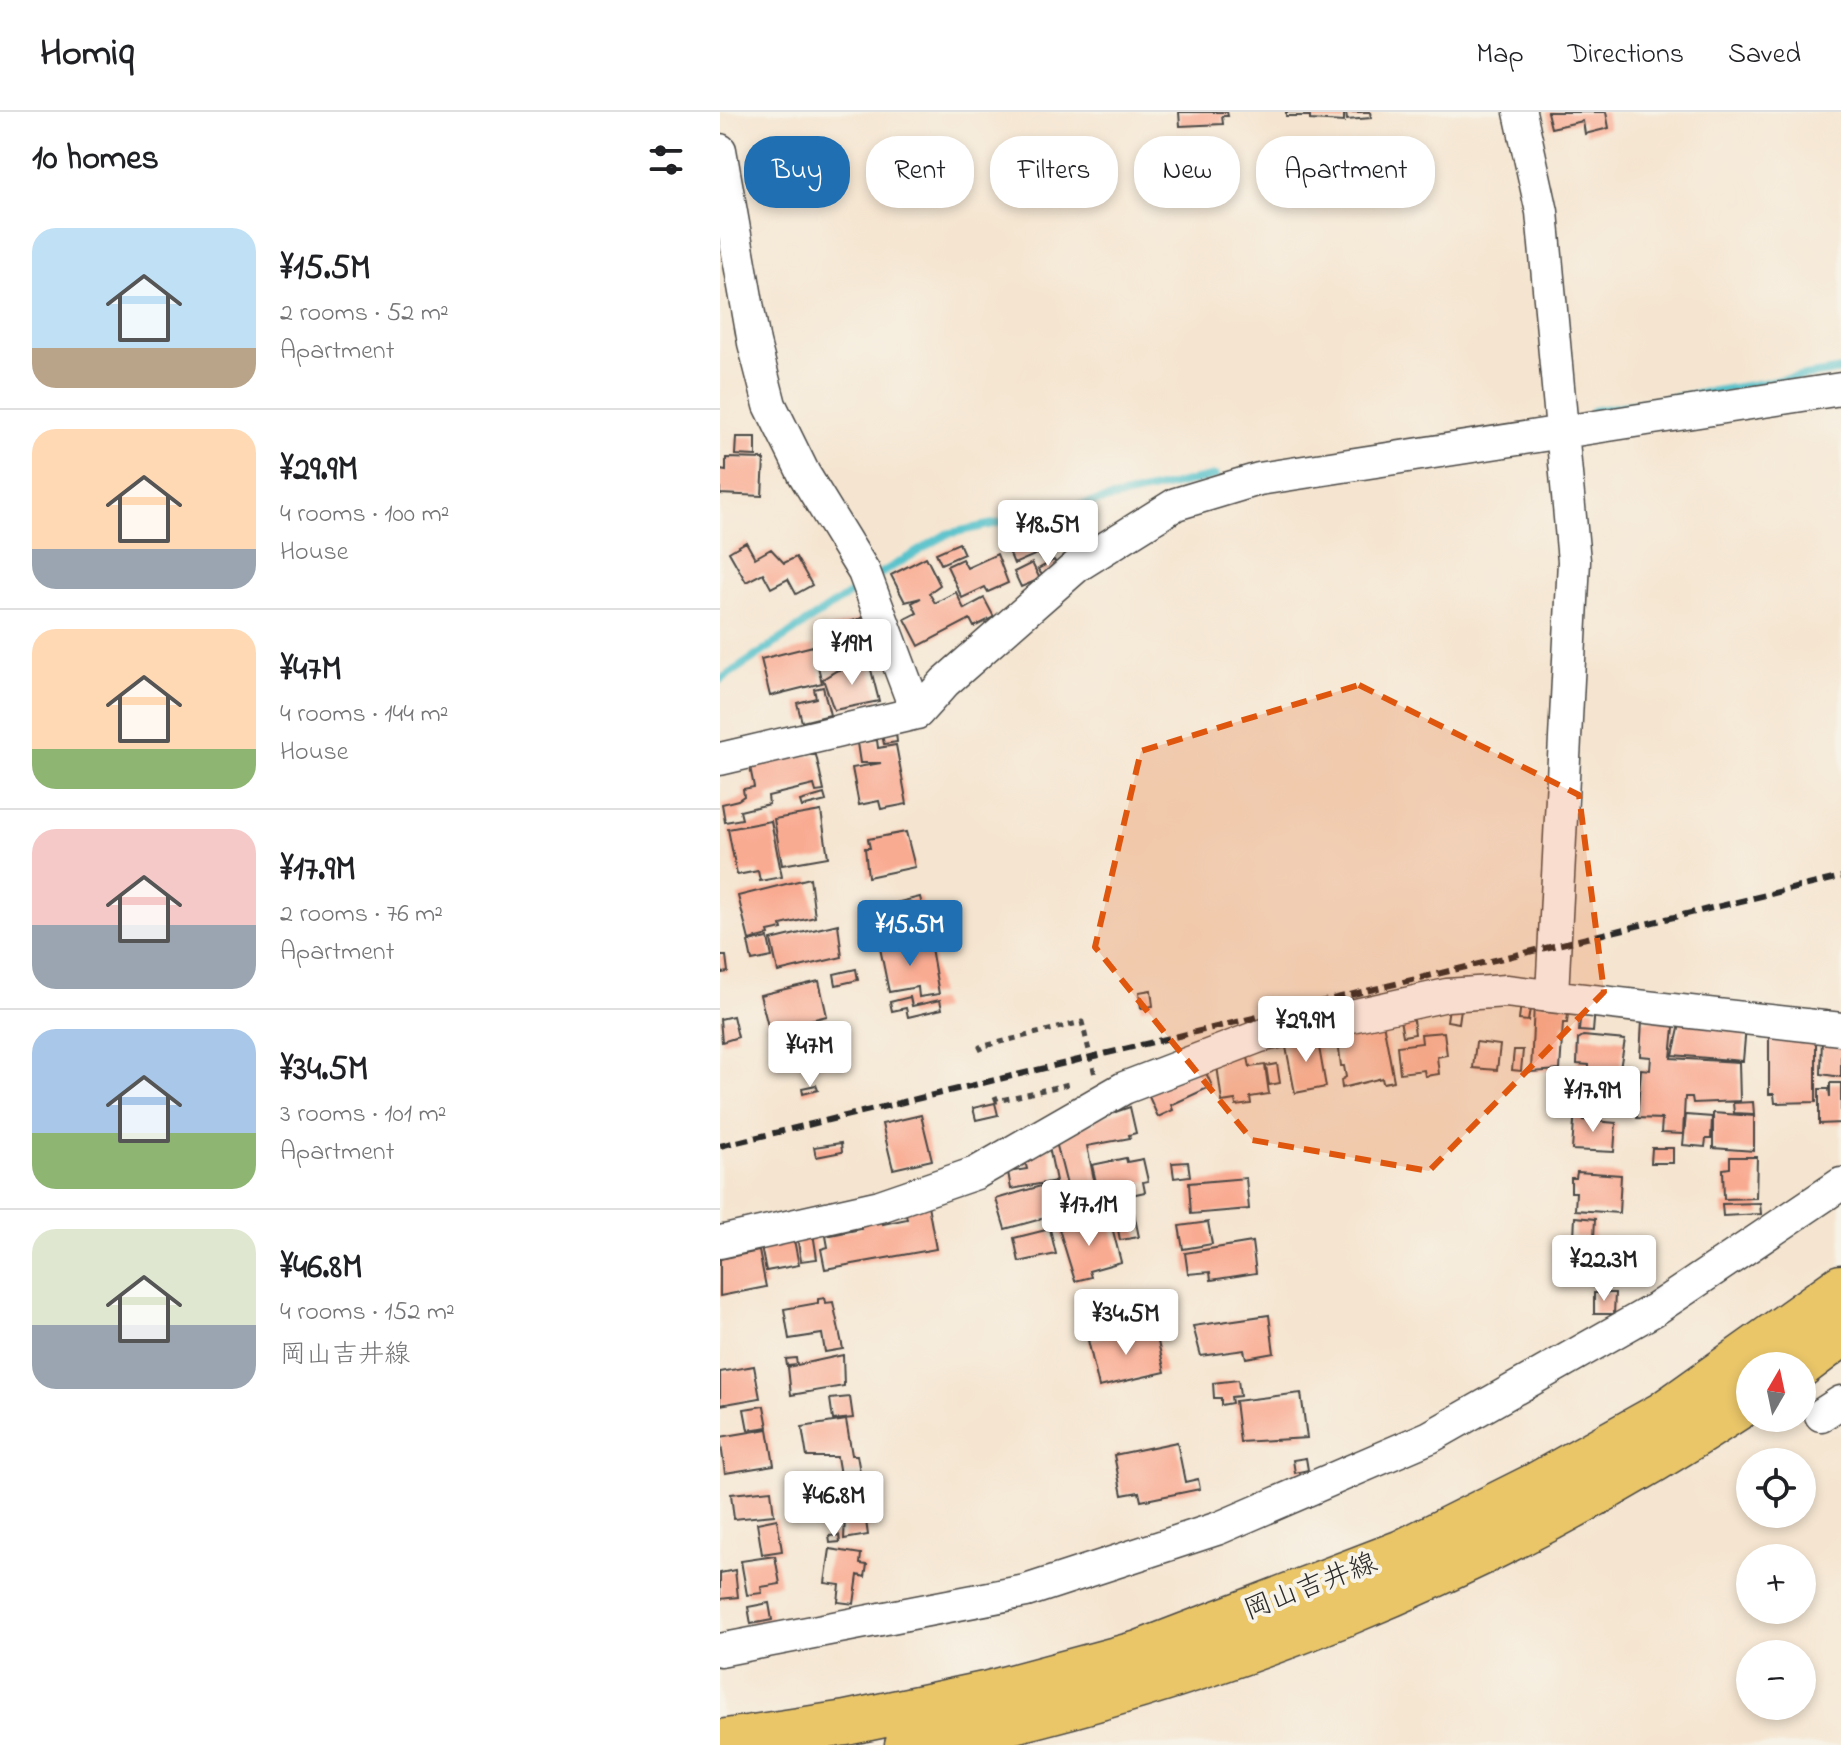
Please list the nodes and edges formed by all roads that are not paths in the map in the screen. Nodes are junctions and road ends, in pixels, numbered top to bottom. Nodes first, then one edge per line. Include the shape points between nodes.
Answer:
1 (1520, 112) edge
2 (720, 150) edge
3 (1841, 389) edge
4 (1563, 429) junction
5 (917, 713) junction
6 (720, 759) edge
7 (1552, 995) junction
8 (1841, 1029) edge
9 (1841, 1184) edge
10 (720, 1242) edge
11 (1841, 1287) edge
12 (1841, 1335) edge
13 (1816, 1354) edge
14 (1736, 1409) edge
15 (720, 1650) edge
16 (720, 1742) edge
17 (907, 1745) edge

1 - 4 street via 1542,212
2 - 5 street via 751,329 770,405 804,474 864,572
3 - 4 street
4 - 5 street via 1259,479 1176,504 1077,566
4 - 7 street via 1574,561
5 - 6 street
7 - 8 street
7 - 10 street via 1447,995 1260,1036 1124,1088 976,1173 880,1206
9 - 15 street via 1654,1310 1430,1437 1219,1528 1026,1591
11 - 16 main road, 岡山吉井線 via 1663,1414 1402,1552 1139,1653 989,1693
12 - 13 main road
14 - 17 main road, 岡山吉井線 via 1554,1516 1418,1585 1283,1641 1144,1687

